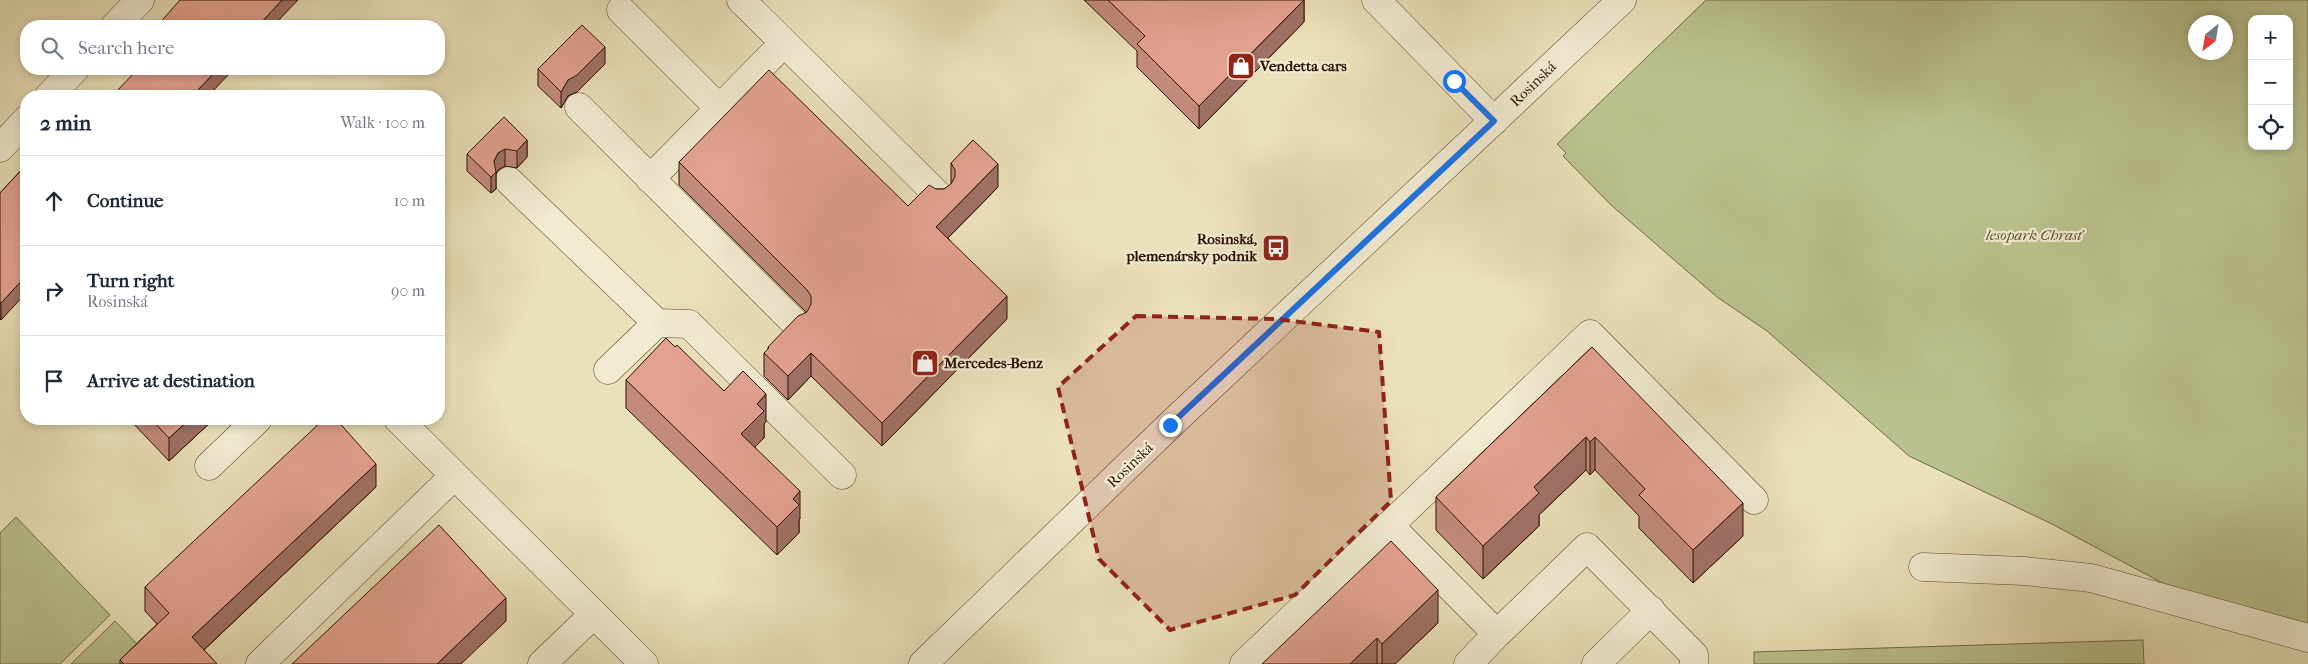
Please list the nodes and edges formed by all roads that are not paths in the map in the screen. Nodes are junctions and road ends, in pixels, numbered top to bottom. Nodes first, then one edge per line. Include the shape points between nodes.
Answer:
1 (140, 0) edge
2 (741, 0) edge
3 (1622, 0) edge
4 (1380, 1) edge
5 (621, 10) dead end
6 (121, 20) edge
7 (784, 43) junction
8 (69, 75) edge
9 (54, 90) edge
10 (579, 107) dead end
11 (719, 108) junction
12 (1494, 121) junction
13 (20, 126) edge
14 (0, 148) edge
15 (650, 179) junction
16 (509, 181) dead end
17 (940, 197) edge
18 (657, 323) junction
19 (796, 324) edge
20 (608, 370) dead end
21 (252, 425) edge
22 (404, 425) edge
23 (209, 466) dead end
24 (842, 475) dead end
25 (454, 476) junction
26 (1754, 500) dead end
27 (1389, 525) junction
28 (1923, 568) dead end
29 (1651, 610) junction
30 (594, 614) junction
31 (1497, 634) junction
32 (2308, 638) edge
33 (260, 664) edge
34 (542, 664) edge
35 (644, 664) edge
36 (923, 664) edge
37 (1244, 664) edge
38 (1468, 664) edge
39 (1596, 664) edge
40 (1694, 664) edge

1 - 6 street
2 - 7 street
3 - 12 street, Rosinská
4 - 12 street
5 - 11 street
7 - 11 street
7 - 17 street
8 - 9 street
10 - 15 street
11 - 15 street
12 - 36 street, Rosinská via 1170,425
13 - 14 street
15 - 19 street
16 - 18 street
18 - 20 street
18 - 24 street via 689,324
21 - 23 street
22 - 25 street
25 - 30 street
25 - 33 street
26 - 27 street via 1590,334
27 - 31 street
27 - 37 street
28 - 32 street via 2024,571 2091,578
29 - 31 street via 1587,547
29 - 39 street
29 - 40 street via 1694,655
30 - 34 street
30 - 35 street
31 - 38 street

